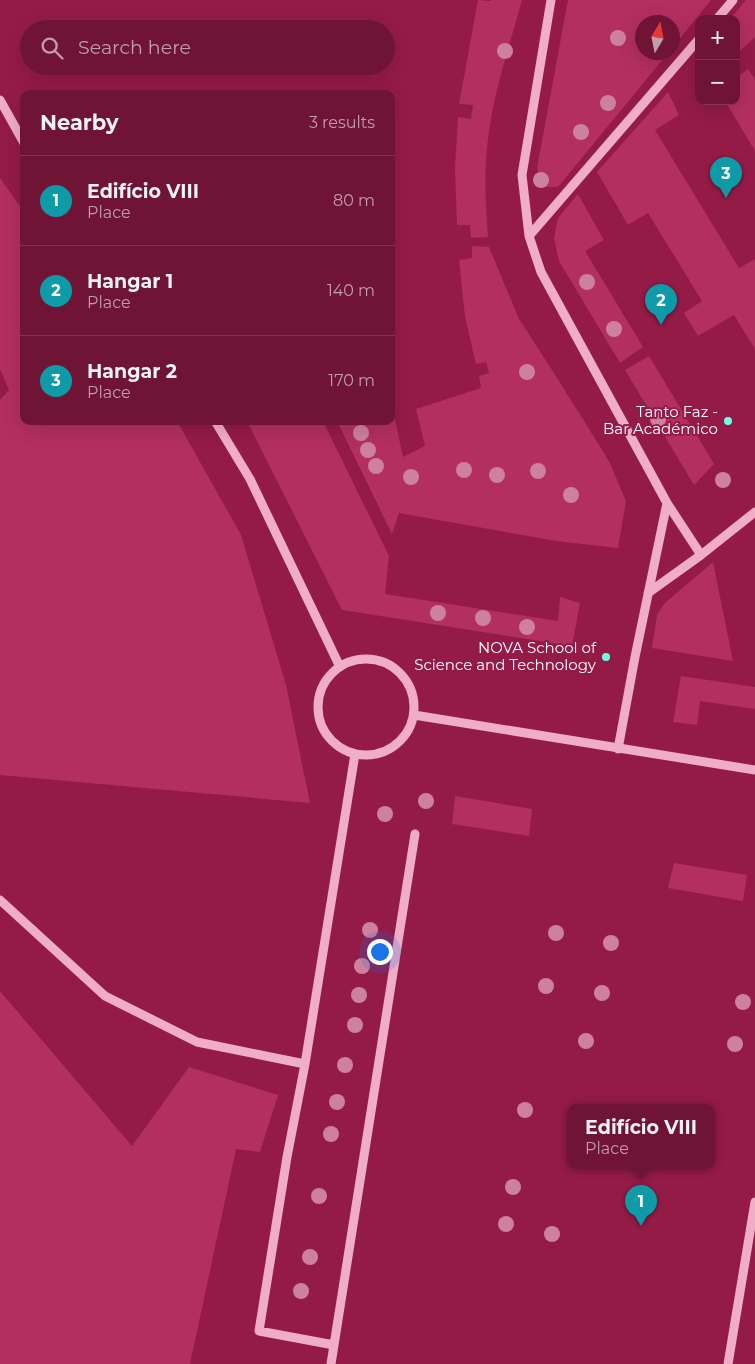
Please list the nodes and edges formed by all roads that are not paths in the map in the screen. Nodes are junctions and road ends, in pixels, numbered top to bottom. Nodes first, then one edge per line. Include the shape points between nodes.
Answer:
1 (552, 0) edge
2 (733, 0) edge
3 (720, 15) edge
4 (695, 44) edge
5 (0, 100) edge
6 (20, 136) edge
7 (529, 236) junction
8 (217, 425) edge
9 (667, 503) junction
10 (755, 512) edge
11 (701, 555) junction
12 (648, 594) junction
13 (340, 667) junction
14 (414, 715) junction
15 (618, 748) junction
16 (355, 754) junction
17 (755, 770) edge
18 (415, 834) dead end
19 (0, 900) edge
20 (305, 1064) junction
21 (755, 1202) edge
22 (334, 1345) junction
23 (331, 1364) edge
24 (728, 1364) edge

1 - 7 street via 522,175
2 - 3 street
4 - 7 street
5 - 6 street
7 - 9 street via 541,272
8 - 13 street via 250,479
9 - 11 street
9 - 12 street
10 - 11 street
11 - 12 street
12 - 15 street
13 - 14 street via 357,660 375,660 393,667 406,680 413,696
13 - 16 street via 320,692 318,707 321,723 329,737 341,748
14 - 15 street
14 - 16 street via 409,730 386,751 371,755
15 - 17 street
16 - 20 street
18 - 22 street
19 - 20 street via 105,996 197,1042
20 - 22 street via 260,1331
21 - 24 street
22 - 23 street

